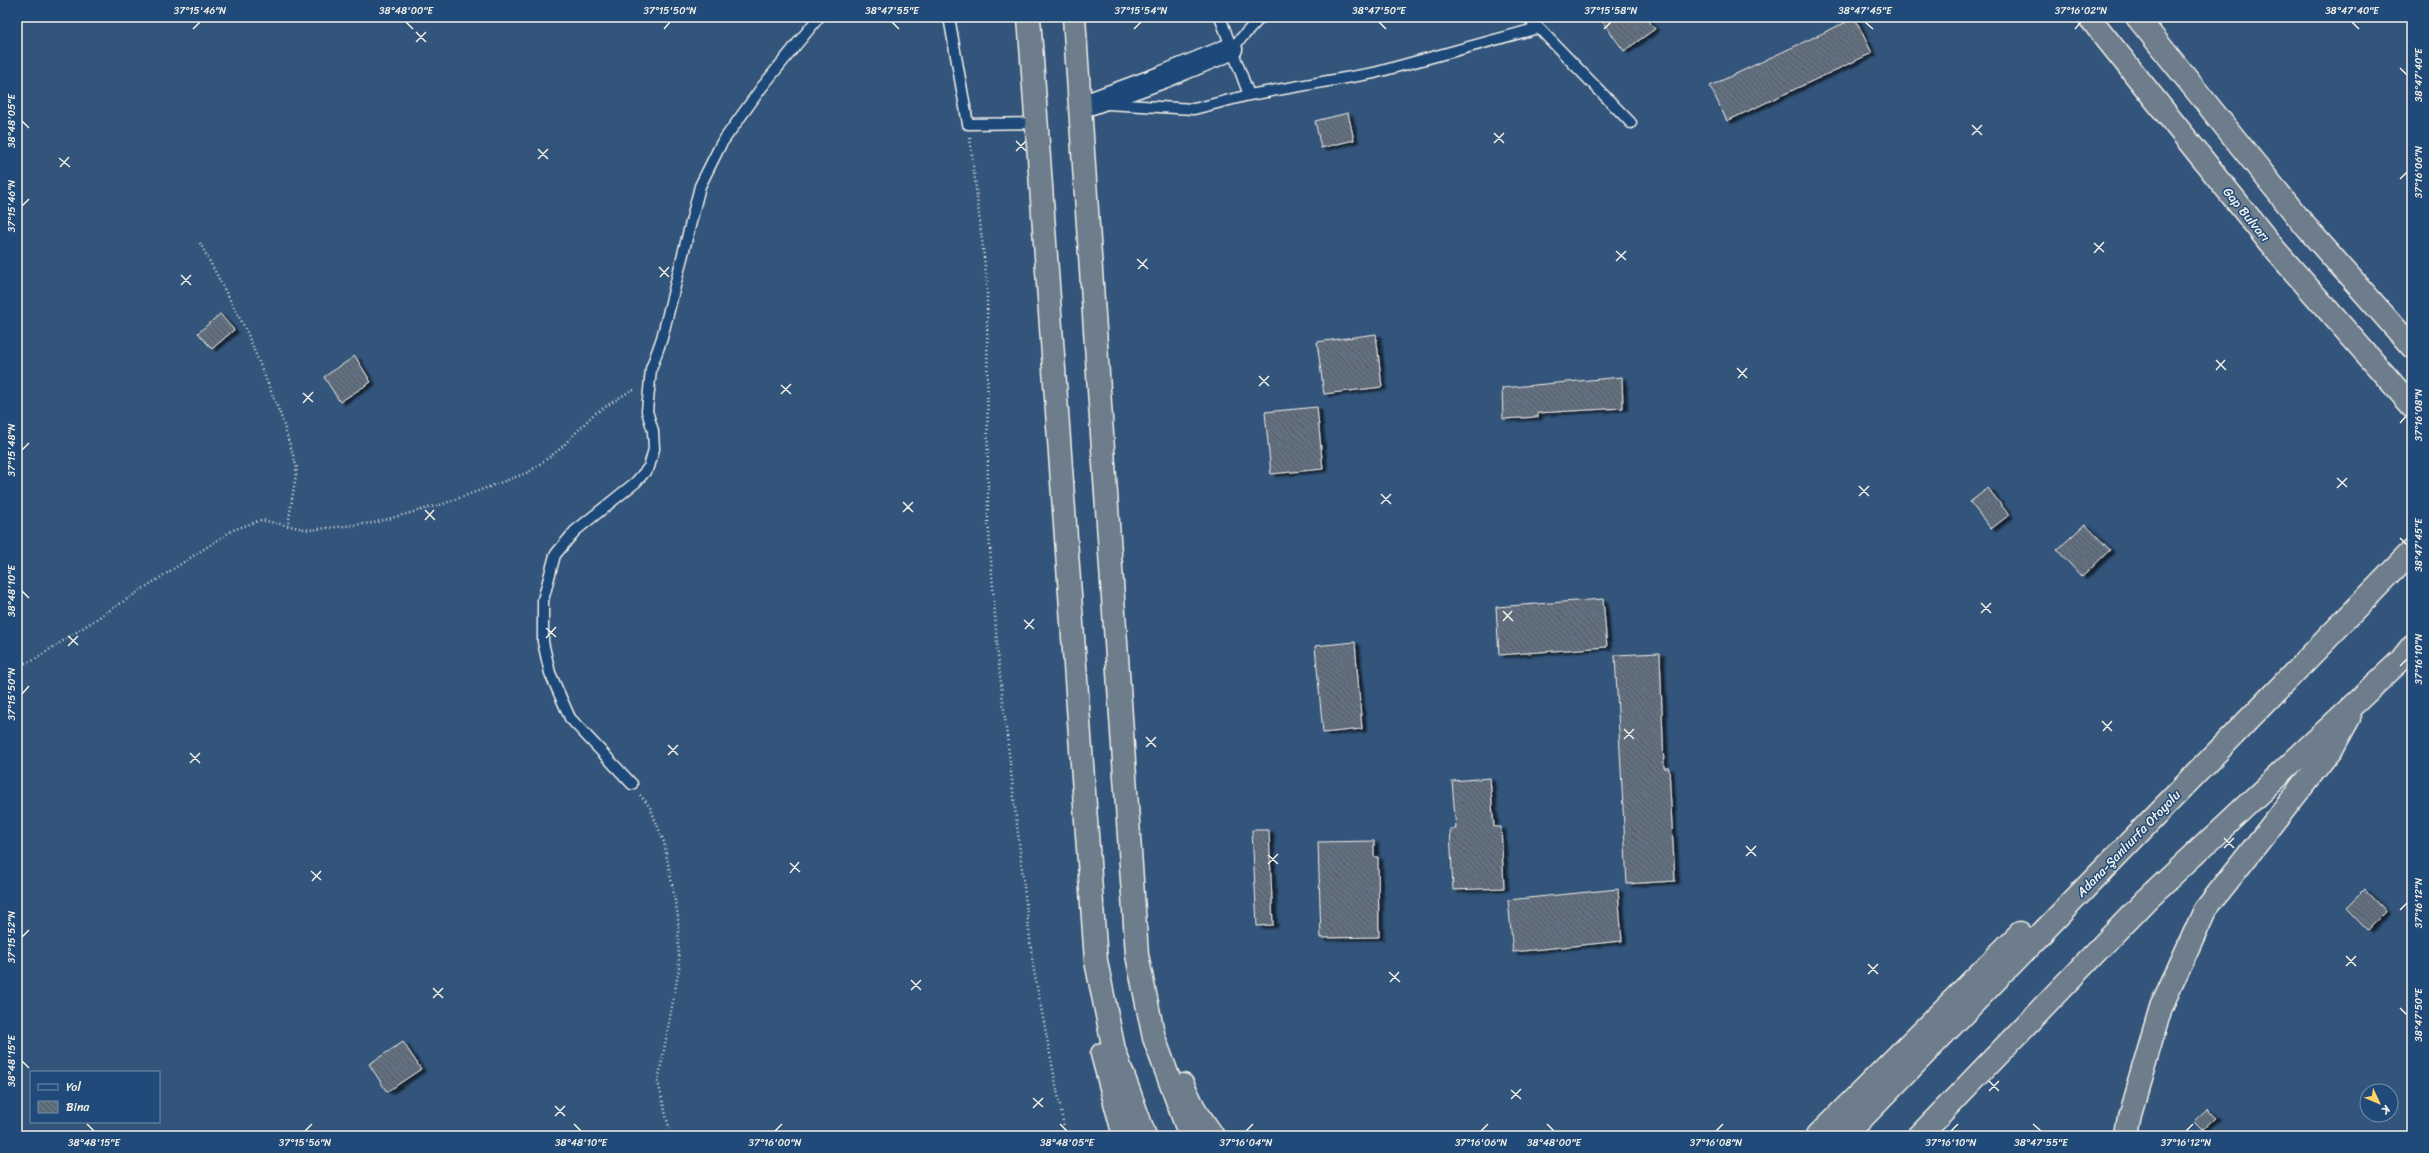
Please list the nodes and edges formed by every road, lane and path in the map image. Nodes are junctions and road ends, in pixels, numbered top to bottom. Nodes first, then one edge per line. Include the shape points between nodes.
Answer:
1 (819, 17) edge
2 (950, 17) edge
3 (1029, 17) edge
4 (1074, 17) edge
5 (1220, 17) edge
6 (1261, 17) edge
7 (1528, 17) edge
8 (2089, 17) edge
9 (2137, 17) edge
10 (1538, 28) junction
11 (1231, 49) junction
12 (1249, 95) junction
13 (1086, 103) junction
14 (1037, 123) junction
15 (1631, 123) dead end
16 (968, 124) junction
17 (200, 243) dead end
18 (2412, 347) edge
19 (648, 389) junction
20 (2412, 406) edge
21 (288, 525) junction
22 (2406, 559) edge
23 (2406, 653) edge
24 (17, 665) edge
25 (2362, 696) junction
26 (2248, 719) junction
27 (632, 784) joint
28 (1127, 811) junction
29 (1085, 814) junction
30 (1064, 1126) dead end
31 (671, 1136) edge
32 (1124, 1136) edge
33 (1145, 1136) edge
34 (1190, 1136) edge
35 (1213, 1136) edge
36 (1817, 1136) edge
37 (1845, 1136) edge
38 (1919, 1136) edge
39 (2126, 1136) edge

1 - 19 lane via 762,87 721,144 700,186 662,338 650,369
2 - 16 lane
3 - 14 highway
4 - 13 highway
5 - 11 lane
6 - 11 lane
7 - 10 lane
8 - 20 highway, Gap Bulvarı via 2277,252
9 - 18 highway via 2306,227
10 - 12 lane via 1374,73
10 - 15 lane
11 - 12 lane
11 - 13 street via 1163,78
12 - 13 lane via 1194,109
13 - 28 highway
14 - 16 lane
14 - 29 highway
16 - 30 path via 987,283 988,519 998,657 1033,966
17 - 21 path via 246,330 282,416 296,468
19 - 21 path via 630,391 594,414 560,449 529,472 443,504 373,523 309,530
19 - 27 lane via 647,411 653,432 654,449 650,467 636,482 575,532 555,555 543,600 543,642 550,673 570,718
21 - 24 path via 261,520 233,530 32,660
22 - 26 highway, Adana-Şanlıurfa Otoyolu
23 - 25 highway
25 - 38 highway via 2147,900
25 - 39 highway via 2333,747 2205,910 2161,1007 2129,1117
26 - 36 highway via 2100,852
26 - 37 highway, Adana-Şanlıurfa Otoyolu
27 - 31 path via 650,807 664,842 678,916 679,968 658,1082
28 - 34 highway via 1137,955 1154,1038
28 - 35 highway via 1145,957 1160,1021 1174,1068 1194,1108
29 - 32 highway via 1090,962 1102,1055
29 - 33 highway via 1096,961 1114,1050

